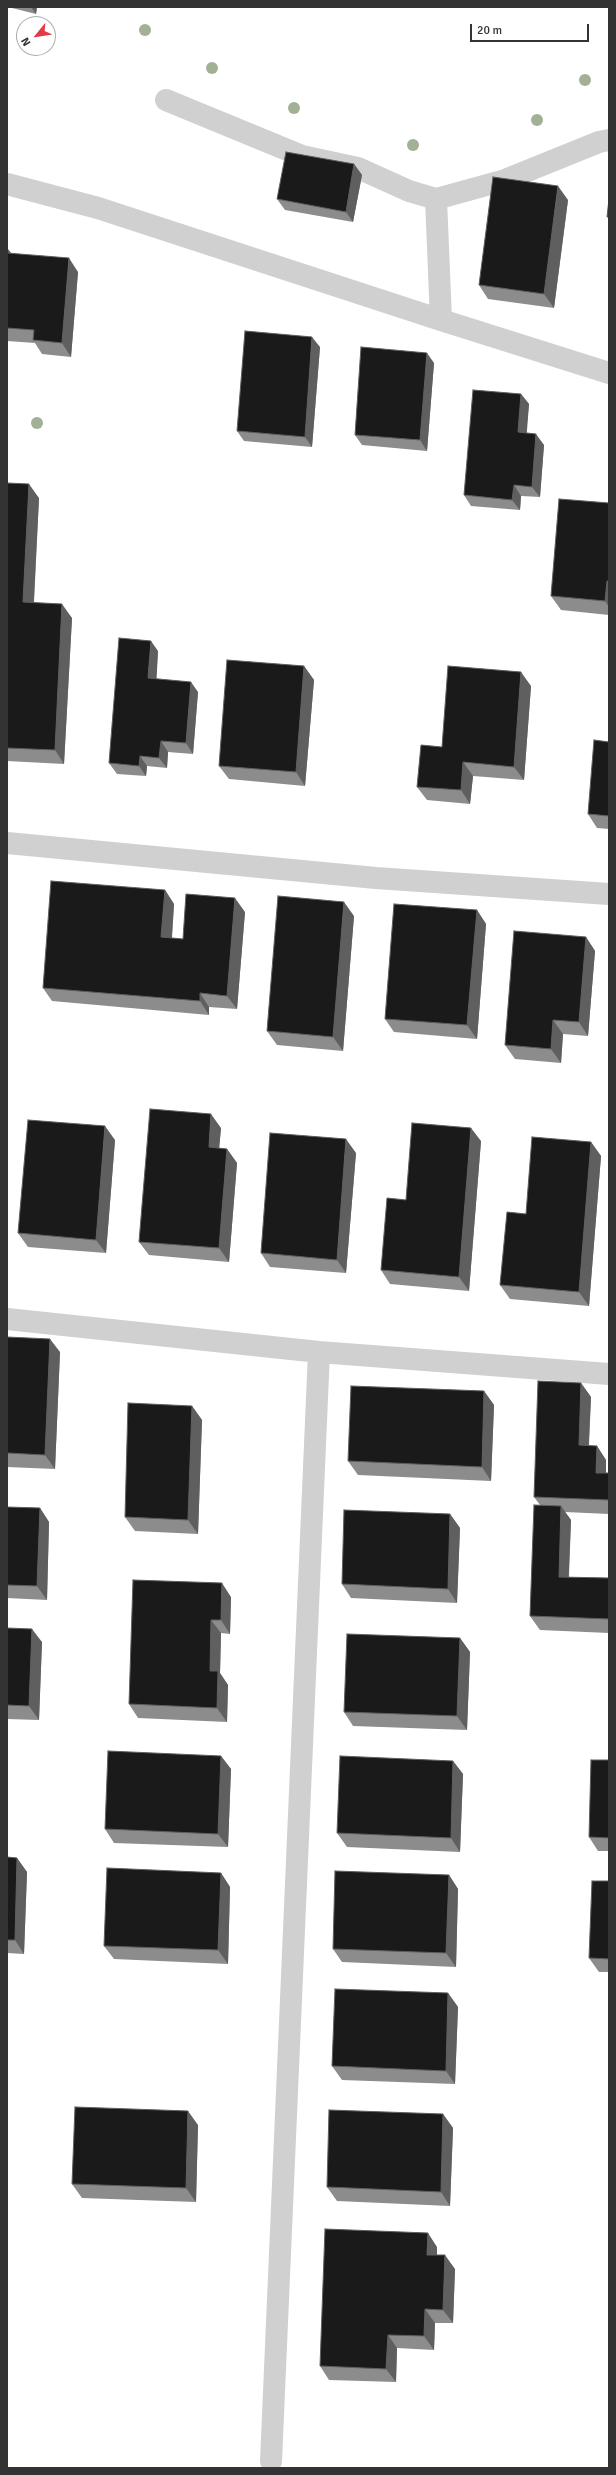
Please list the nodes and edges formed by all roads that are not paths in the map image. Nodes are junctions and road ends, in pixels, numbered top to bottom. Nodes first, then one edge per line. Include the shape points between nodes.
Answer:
1 (166, 100) dead end
2 (609, 140) edge
3 (7, 184) edge
4 (436, 199) junction
5 (441, 320) junction
6 (609, 373) edge
7 (7, 843) edge
8 (609, 894) edge
9 (7, 1319) edge
10 (319, 1352) junction
11 (609, 1374) edge
12 (271, 2461) dead end

1 - 4 street via 302,156 358,168 409,191
2 - 4 street via 598,142 505,180
3 - 5 street via 98,208
4 - 5 street
5 - 6 street
7 - 8 street via 376,878
9 - 10 street
10 - 11 street
10 - 12 street

